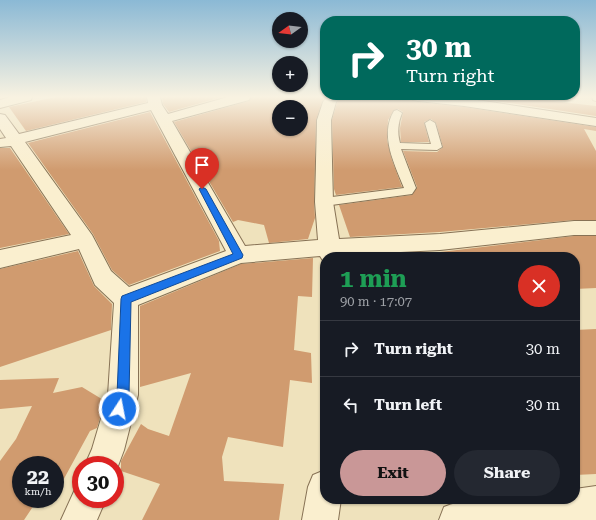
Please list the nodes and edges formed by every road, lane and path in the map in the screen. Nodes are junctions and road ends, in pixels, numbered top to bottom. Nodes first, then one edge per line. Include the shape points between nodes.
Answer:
1 (3, 121) edge
2 (82, 121) edge
3 (165, 121) edge
4 (324, 121) edge
5 (393, 121) edge
6 (430, 123) dead end
7 (8, 142) edge
8 (394, 146) junction
9 (324, 202) junction
10 (596, 228) edge
11 (85, 240) junction
12 (236, 250) junction
13 (331, 252) edge
14 (0, 260) edge
15 (126, 299) junction
16 (106, 456) edge
17 (322, 504) edge
18 (596, 504) edge
19 (84, 508) edge
20 (79, 520) edge
21 (320, 520) edge
22 (457, 520) edge

1 - 7 street
2 - 7 street
3 - 12 street
4 - 9 street
5 - 8 lane
6 - 8 lane via 437,147
7 - 11 street
8 - 9 lane via 410,188 408,191
9 - 13 street
10 - 13 street
11 - 14 street
11 - 15 street via 103,278
12 - 13 street
12 - 15 street
15 - 16 street via 123,395
17 - 21 street
18 - 22 street
19 - 20 street

